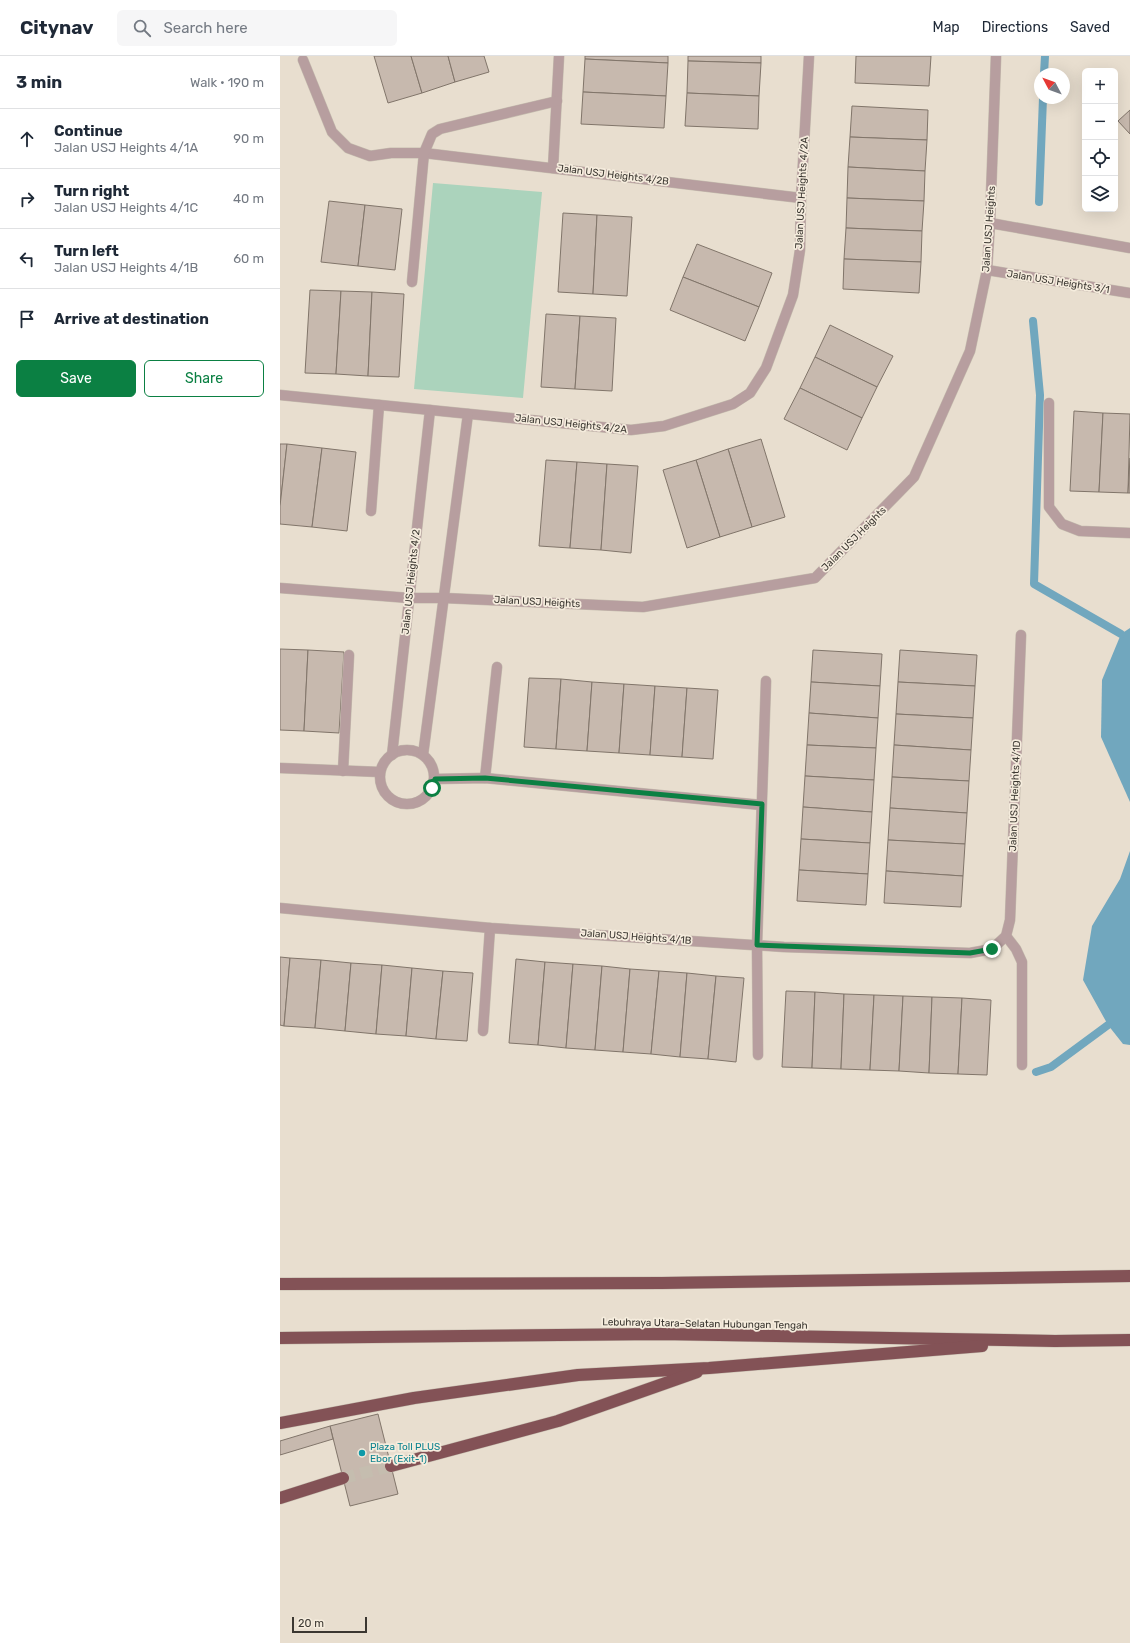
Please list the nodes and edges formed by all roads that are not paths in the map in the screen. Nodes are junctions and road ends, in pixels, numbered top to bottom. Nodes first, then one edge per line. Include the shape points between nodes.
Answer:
1 (559, 56) edge
2 (809, 56) edge
3 (996, 56) edge
4 (303, 60) dead end
5 (557, 100) junction
6 (424, 153) junction
7 (553, 168) junction
8 (801, 198) junction
9 (990, 223) junction
10 (1130, 248) edge
11 (987, 270) junction
12 (412, 282) dead end
13 (1130, 293) edge
14 (280, 395) edge
15 (1049, 403) dead end
16 (379, 405) junction
17 (430, 410) junction
18 (468, 414) junction
19 (371, 511) dead end
20 (1130, 533) edge
21 (280, 588) edge
22 (410, 598) junction
23 (444, 598) junction
24 (1021, 635) dead end
25 (349, 655) dead end
26 (497, 667) dead end
27 (766, 681) dead end
28 (392, 755) junction
29 (423, 755) junction
30 (280, 768) edge
31 (343, 771) junction
32 (380, 772) junction
33 (485, 778) junction
34 (435, 779) junction
35 (762, 804) junction
36 (280, 908) edge
37 (490, 928) junction
38 (1006, 936) junction
39 (757, 945) junction
40 (483, 1031) dead end
41 (758, 1055) dead end
42 (1022, 1065) dead end
43 (1130, 1276) edge
44 (280, 1284) edge
45 (280, 1338) edge
46 (1130, 1340) edge
47 (1055, 1341) junction
48 (709, 1368) junction
49 (280, 1423) edge
50 (391, 1466) tunnel mouth
51 (343, 1478) tunnel mouth
52 (280, 1498) edge

1 - 5 street
2 - 8 street, Jalan USJ Heights 4/2A
3 - 9 street, Jalan USJ Heights
4 - 6 street, Jalan USJ Heights 4/2B via 332,132 348,148 370,156
5 - 6 street via 440,129 432,134
5 - 7 street
6 - 7 street, Jalan USJ Heights 4/2B
6 - 12 street
7 - 8 street, Jalan USJ Heights 4/2B
8 - 18 street, Jalan USJ Heights 4/2A via 800,250 793,295 766,368 750,393 733,404 664,426 631,430
9 - 10 street
9 - 11 street, Jalan USJ Heights
11 - 13 street, Jalan USJ Heights 3/1
11 - 23 street, Jalan USJ Heights via 970,351 914,477 815,578 643,607
14 - 16 street, Jalan USJ Heights 4/2A
15 - 20 street via 1049,507 1062,524 1080,531
16 - 17 street, Jalan USJ Heights 4/2A
16 - 19 street
17 - 18 street, Jalan USJ Heights 4/2A
17 - 22 street, Jalan USJ Heights 4/2
18 - 23 street
21 - 22 street, Jalan USJ Heights
22 - 23 street, Jalan USJ Heights
22 - 28 street, Jalan USJ Heights 4/2
23 - 29 street
24 - 38 street, Jalan USJ Heights 4/1D via 1010,920
25 - 31 street
26 - 33 street
27 - 35 street
28 - 29 street via 408,750
28 - 32 street via 386,759
29 - 34 street via 430,762
30 - 31 street
31 - 32 street
32 - 34 street via 381,785 388,797 404,804 421,801 428,796
33 - 34 street
33 - 35 street
35 - 39 street
36 - 37 street, Jalan USJ Heights 4/1B
37 - 39 street, Jalan USJ Heights 4/1B
37 - 40 street
38 - 39 street, Jalan USJ Heights 4/1B via 992,949 970,953
38 - 42 street via 1022,962
39 - 41 street
43 - 44 highway via 654,1283
45 - 47 highway, Lebuhraya Utara–Selatan Hubungan Tengah via 660,1334
46 - 47 highway, Lebuhraya Utara–Selatan Hubungan Tengah
47 - 48 highway
48 - 49 highway via 578,1375 414,1398
48 - 50 highway via 558,1421
51 - 52 highway

